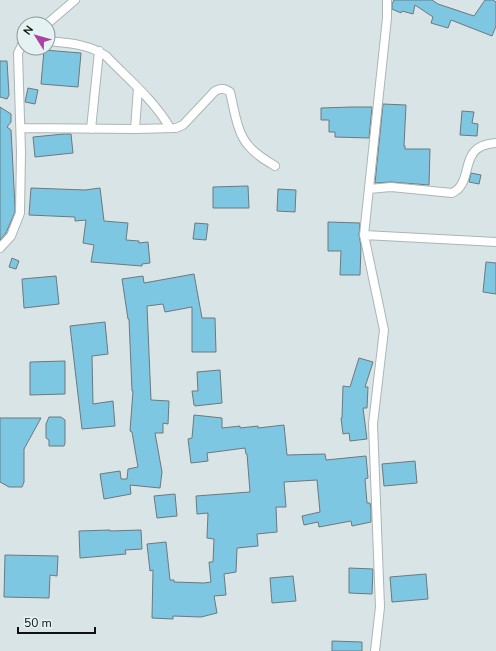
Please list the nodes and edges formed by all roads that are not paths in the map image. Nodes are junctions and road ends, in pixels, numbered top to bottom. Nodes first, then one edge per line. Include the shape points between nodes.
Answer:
1 (75, 0) edge
2 (386, 0) edge
3 (56, 16) edge
4 (56, 42) edge
5 (99, 51) junction
6 (18, 56) edge
7 (138, 88) junction
8 (21, 128) junction
9 (170, 128) junction
10 (91, 129) junction
11 (135, 129) junction
12 (496, 143) edge
13 (274, 166) dead end
14 (369, 189) junction
15 (364, 235) junction
16 (496, 242) edge
17 (0, 248) edge
18 (375, 651) edge

1 - 3 street
2 - 14 street via 387,18
4 - 5 street via 77,44
5 - 7 street
5 - 10 street
6 - 8 street
7 - 9 street
7 - 11 street
8 - 10 street
8 - 17 street via 20,213 11,236
9 - 11 street
9 - 13 street via 183,125 215,91 225,89 230,92 242,136 247,145
10 - 11 street
12 - 14 street via 478,148 469,159 459,190 452,193 392,187
14 - 15 street
15 - 16 street
15 - 18 street via 384,330 373,424 380,607

